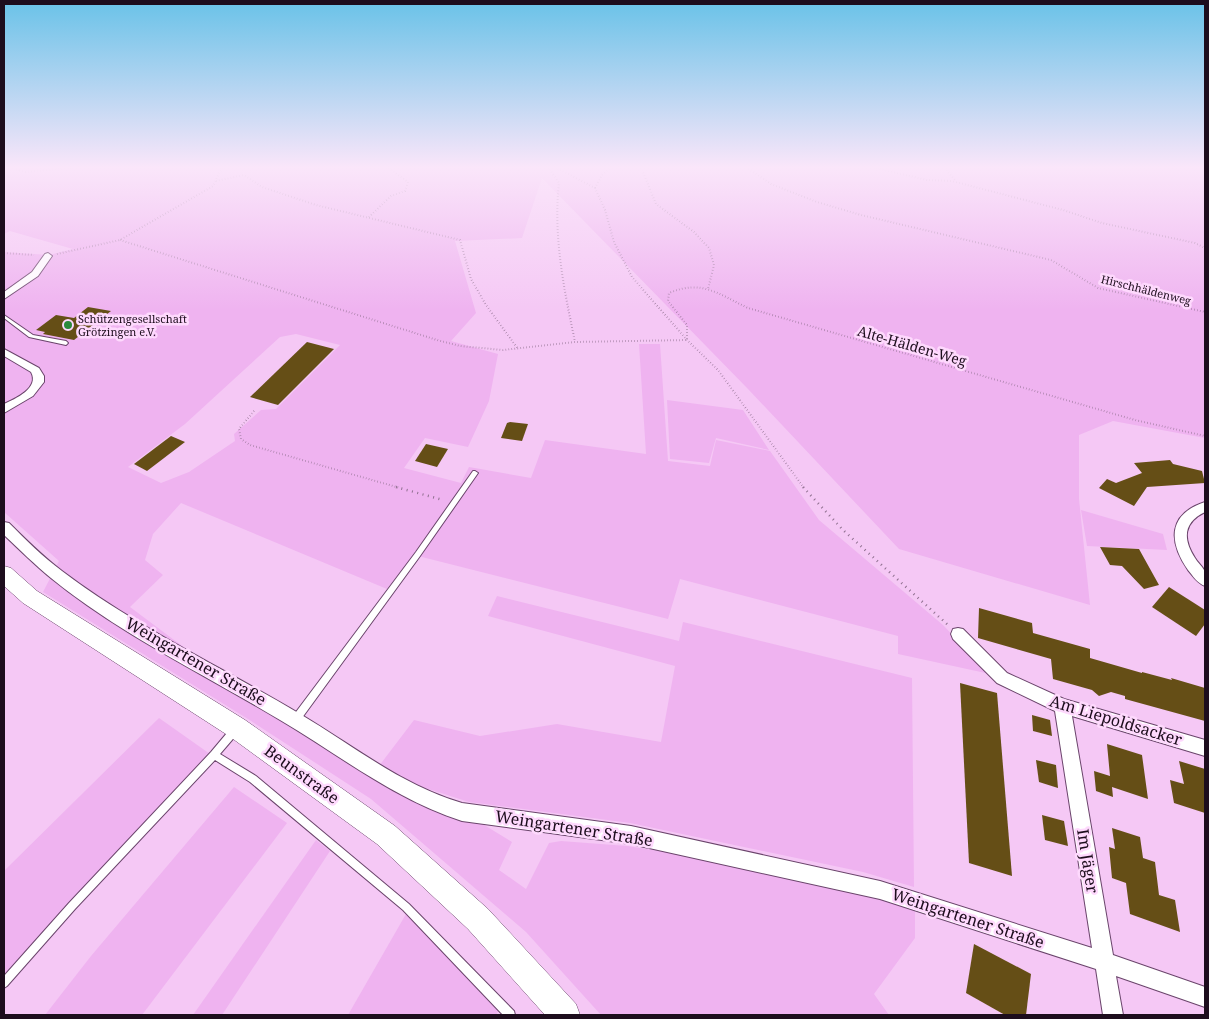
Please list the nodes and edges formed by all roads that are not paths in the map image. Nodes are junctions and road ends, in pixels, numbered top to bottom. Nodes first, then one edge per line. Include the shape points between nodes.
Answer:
1 (48, 256) road end
2 (4, 296) edge
3 (4, 316) edge
4 (66, 343) dead end
5 (4, 353) edge
6 (4, 409) edge
7 (475, 473) dead end
8 (1205, 507) edge
9 (4, 527) edge
10 (4, 574) edge
11 (1205, 580) edge
12 (958, 634) road end
13 (1062, 706) junction
14 (295, 720) junction
15 (237, 728) junction
16 (1205, 748) edge
17 (214, 756) junction
18 (1105, 962) junction
19 (4, 983) edge
20 (1205, 997) edge
21 (510, 1015) edge
22 (565, 1015) edge
23 (1113, 1015) edge

1 - 2 street via 45,265
3 - 4 lane via 31,336
5 - 6 street via 36,370 40,379 27,396
7 - 14 lane
8 - 11 street via 1186,517 1179,535 1188,558
9 - 14 street, Weingartener Straße via 57,575 132,625
10 - 15 main road, Beunstraße via 30,597
12 - 13 street, Am Liepoldsacker via 1002,678
13 - 16 street, Am Liepoldsacker
13 - 18 street, Im Jäger
14 - 18 street, Weingartener Straße via 438,806 631,835 880,890
15 - 17 lane
15 - 22 main road, Beunstraße via 386,835 478,919
17 - 19 lane
17 - 21 lane via 253,779 406,906
18 - 20 street, Weingartener Straße
18 - 23 street, Im Jäger

